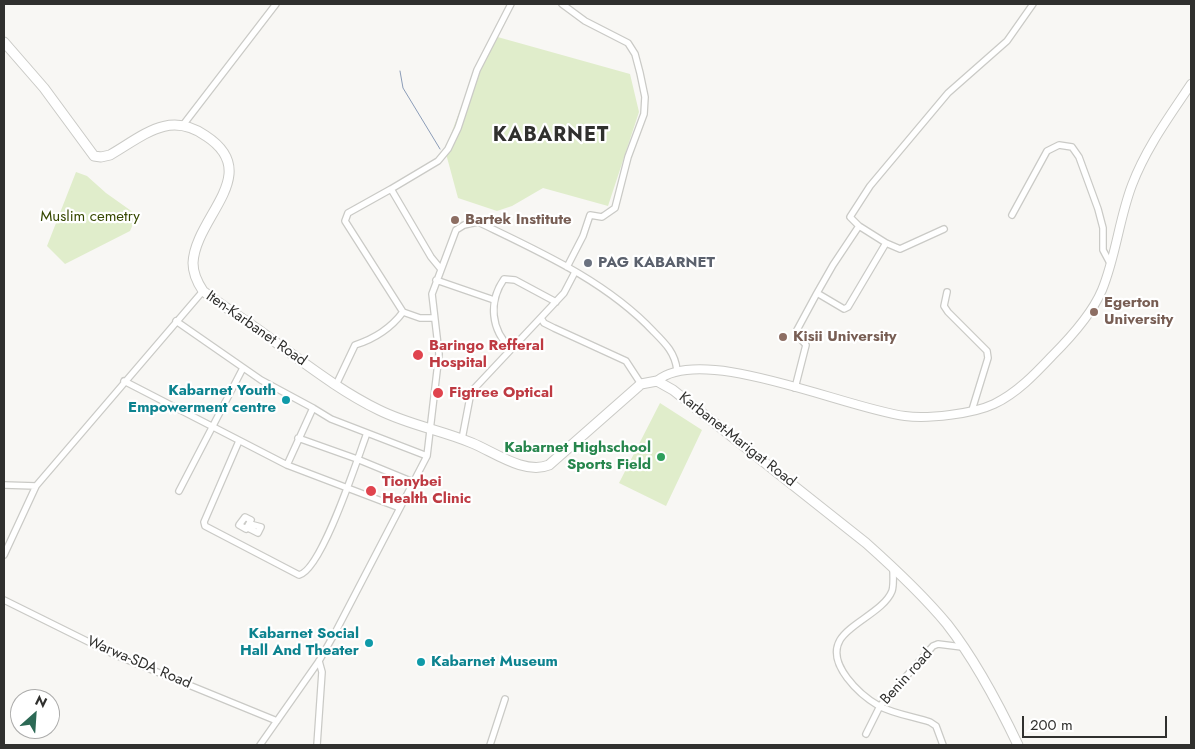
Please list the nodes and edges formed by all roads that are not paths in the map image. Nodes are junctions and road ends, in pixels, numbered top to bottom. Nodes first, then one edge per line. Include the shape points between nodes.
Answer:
1 (276, 4) edge
2 (511, 4) edge
3 (562, 4) edge
4 (1033, 4) edge
5 (4, 42) edge
6 (1191, 84) edge
7 (183, 125) junction
8 (392, 189) junction
9 (1012, 215) dead end
10 (859, 226) junction
11 (944, 229) dead end
12 (886, 243) junction
13 (1111, 264) junction
14 (567, 267) junction
15 (440, 268) junction
16 (575, 272) junction
17 (436, 280) junction
18 (203, 291) junction
19 (947, 292) dead end
20 (818, 293) junction
21 (494, 300) junction
22 (556, 302) junction
23 (403, 312) junction
24 (433, 318) junction
25 (541, 318) junction
26 (176, 321) junction
27 (512, 349) junction
28 (243, 368) junction
29 (678, 370) junction
30 (124, 381) junction
31 (657, 381) junction
32 (641, 384) junction
33 (336, 385) junction
34 (795, 388) junction
35 (313, 408) junction
36 (972, 410) junction
37 (212, 427) junction
38 (430, 430) junction
39 (367, 433) junction
40 (298, 438) junction
41 (462, 439) junction
42 (239, 441) junction
43 (427, 456) junction
44 (357, 459) junction
45 (287, 465) junction
46 (413, 482) junction
47 (4, 485) edge
48 (36, 486) junction
49 (348, 488) junction
50 (179, 491) dead end
51 (400, 508) junction
52 (4, 555) edge
53 (894, 568) junction
54 (4, 600) edge
55 (962, 647) junction
56 (319, 661) junction
57 (505, 699) dead end
58 (880, 706) junction
59 (277, 721) junction
60 (866, 734) dead end
61 (260, 745) edge
62 (317, 745) edge
63 (490, 745) edge
64 (943, 745) edge
65 (1018, 745) edge

1 - 7 street
2 - 8 street via 478,70 448,149 438,161
3 - 14 street via 632,47 645,108 615,208 602,217 590,215
4 - 10 street via 1007,41 948,93 870,186 850,216
5 - 7 main road via 44,88 94,156 110,155 161,126
6 - 13 main road via 1145,154 1123,213
7 - 18 main road, Iten-Karbanet Road via 212,140 229,160 227,184 194,253 193,271
8 - 15 street
8 - 23 street via 348,213 345,221
9 - 13 street via 1047,151 1059,145 1072,147 1079,157 1098,209 1103,228 1103,250
10 - 12 street
10 - 20 street
11 - 12 street via 900,249
12 - 20 street via 846,309
13 - 36 main road via 1093,306 1053,355 1016,391 993,405
14 - 15 street via 478,222 456,230
14 - 16 street
15 - 17 street
16 - 22 street
16 - 29 street via 617,296 644,321 676,358
17 - 21 street
17 - 24 street via 431,302
18 - 26 street
18 - 33 main road, Iten-Karbanet Road
19 - 36 street via 944,306 948,312 987,351 988,358
20 - 34 street via 797,330 806,345
21 - 22 street via 502,282 508,278
21 - 27 street via 495,325 503,341
22 - 25 street
23 - 24 street via 420,318
23 - 33 street via 377,336 355,345
24 - 38 street via 439,354
25 - 27 street
25 - 32 street via 544,323 626,361
26 - 28 street
26 - 30 street
27 - 41 street via 471,392
28 - 35 street
28 - 37 street
29 - 31 main road via 664,374
29 - 34 main road via 712,369 743,373
30 - 37 street
30 - 48 street
31 - 32 main road
31 - 53 main road, Karbanet-Marigat Road via 750,449
32 - 41 main road via 542,468 532,469
33 - 38 main road, Iten-Karbanet Road via 380,410
34 - 36 main road via 866,409 907,416 925,417
35 - 39 street
35 - 40 street
37 - 42 street
37 - 50 street
38 - 41 main road
38 - 43 street
39 - 43 street
39 - 44 street
40 - 44 street
40 - 45 street
42 - 45 street
42 - 49 street via 217,489 205,526 294,573 300,575 309,570
43 - 46 street
44 - 46 street
44 - 49 street
45 - 49 street
46 - 51 street
47 - 48 street
48 - 52 street
49 - 51 street
51 - 56 street
53 - 55 main road, Karbanet-Marigat Road via 947,625
53 - 58 street via 892,591 873,613 840,639 836,651 841,668 858,689
54 - 59 street, Warwa-SDA Road via 113,654
55 - 58 street, Benin road via 933,646
55 - 65 main road, Karbanet-Marigat Road via 997,701
56 - 59 street
56 - 62 street via 322,672
57 - 63 street
58 - 60 street, Benin road
58 - 64 street via 930,722 936,726
59 - 61 street

